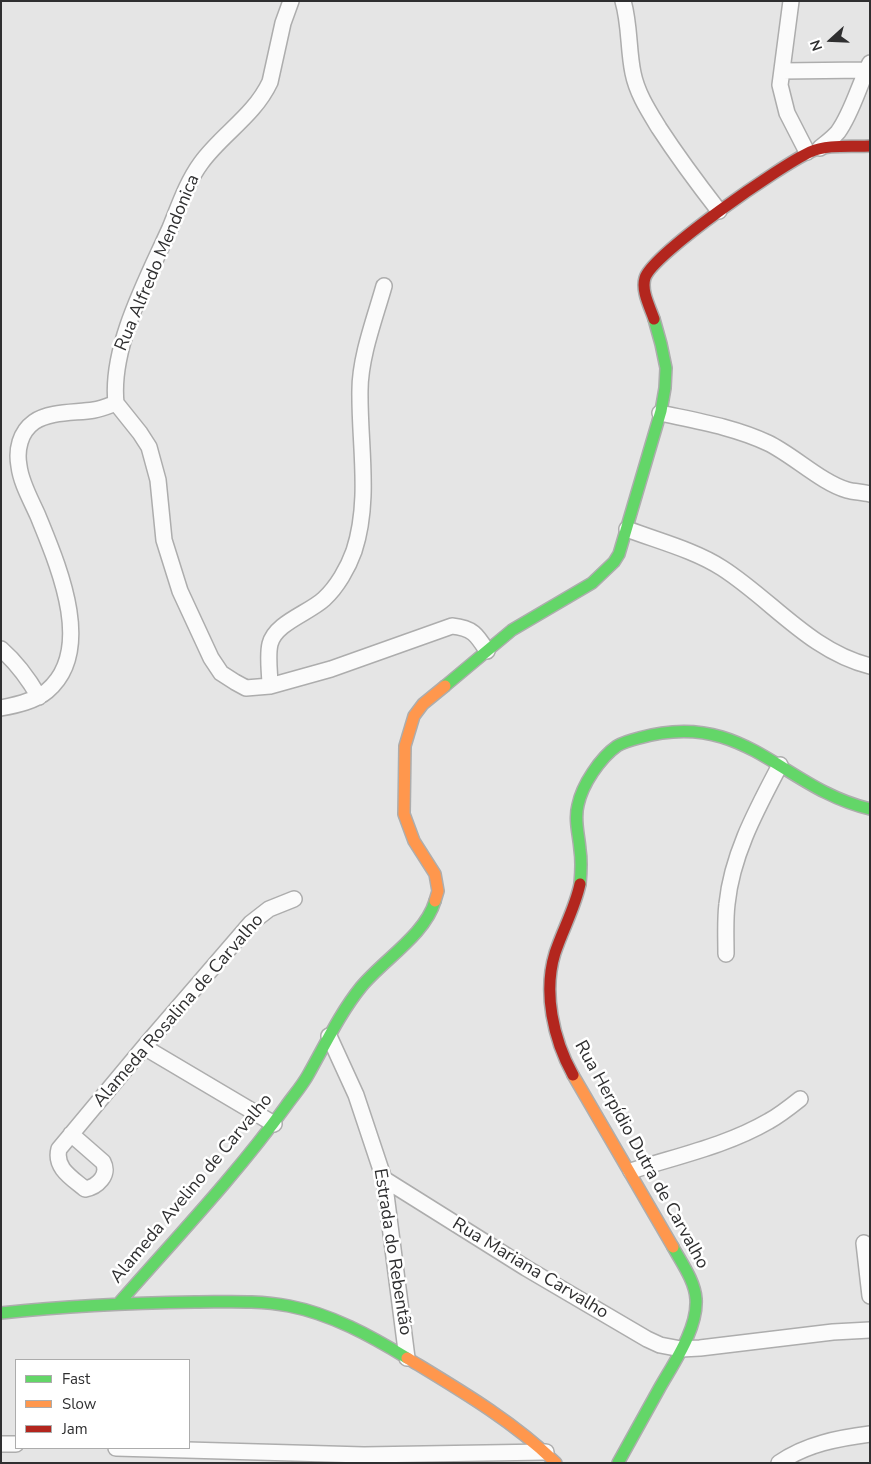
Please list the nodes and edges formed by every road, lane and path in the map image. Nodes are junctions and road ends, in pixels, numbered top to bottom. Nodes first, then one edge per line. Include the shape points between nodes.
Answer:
1 (291, 1) edge
2 (623, 1) edge
3 (791, 1) edge
4 (868, 67) edge
5 (782, 70) junction
6 (870, 146) edge
7 (814, 150) junction
8 (719, 211) junction
9 (384, 286) dead end
10 (116, 404) junction
11 (660, 413) junction
12 (870, 494) edge
13 (627, 529) junction
14 (1, 649) edge
15 (488, 651) junction
16 (870, 666) edge
17 (270, 686) junction
18 (39, 697) junction
19 (1, 708) edge
20 (780, 765) junction
21 (870, 809) edge
22 (294, 899) dead end
23 (726, 954) dead end
24 (329, 1036) junction
25 (144, 1047) junction
26 (800, 1099) dead end
27 (274, 1124) junction
28 (71, 1134) dead end
29 (631, 1171) junction
30 (384, 1180) junction
31 (864, 1243) dead end
32 (870, 1296) edge
33 (119, 1303) junction
34 (1, 1313) edge
35 (869, 1327) edge
36 (681, 1348) junction
37 (408, 1358) junction
38 (870, 1434) edge
39 (1, 1444) edge
40 (15, 1444) edge
41 (133, 1449) edge
42 (551, 1457) edge
43 (289, 1458) edge
44 (618, 1463) edge
45 (779, 1463) edge

1 - 10 street, Rua Alfredo Mendonica via 266,91 249,114 200,164 158,255 122,341 114,388
2 - 8 street via 639,93 686,169
3 - 5 street
4 - 5 street
4 - 7 street via 837,132
5 - 7 street via 780,85 787,113
6 - 7 street
7 - 8 street via 761,180
8 - 11 street, Alameda Avelino de Carvalho via 647,272 644,284 665,360 666,377
9 - 17 street via 360,388 363,494 360,532 350,560 334,587 324,599 279,630 273,638 270,645
10 - 17 street via 149,447 158,480 164,540 173,573 211,658 221,673 246,688
10 - 18 street via 44,417 27,430 19,446 19,468 57,565 70,614 69,652 64,667 52,686
11 - 12 street via 741,431 777,448 833,484
11 - 13 street, Alameda Avelino de Carvalho
13 - 15 street, Alameda Avelino de Carvalho via 615,561 604,573 512,630
13 - 16 street via 721,567 812,639 852,662
14 - 18 street via 28,678
15 - 17 street via 477,635 468,629 452,626 331,669
15 - 24 street, Alameda Avelino de Carvalho via 423,704 407,734 404,814 414,841 435,874 438,891 433,908 416,933 360,988
18 - 19 street
20 - 21 street, Rua Herpídio Dutra de Carvalho via 840,800
20 - 23 street via 737,856 727,904
20 - 29 street, Rua Herpídio Dutra de Carvalho via 731,740 705,734 659,732 616,748 603,760 578,801 576,814 582,871 576,899 553,962 551,1010 560,1049
22 - 25 street, Alameda Rosalina de Carvalho via 269,909 251,923
24 - 27 street, Alameda Avelino de Carvalho via 307,1077
24 - 30 street, Estrada do Rebentão via 356,1095
25 - 27 street
25 - 28 street, Alameda Rosalina de Carvalho
26 - 29 street via 770,1121 742,1134 690,1154
27 - 33 street, Alameda Avelino de Carvalho
29 - 36 street, Rua Herpídio Dutra de Carvalho via 696,1296 692,1324
30 - 36 street, Rua Mariana Carvalho via 646,1339
30 - 37 street, Estrada do Rebentão
31 - 32 street
33 - 34 street
33 - 37 street via 280,1304 339,1322
35 - 36 street, Rua Mariana Carvalho via 727,1346
36 - 44 street, Rua Herpídio Dutra de Carvalho
37 - 42 street via 520,1431
38 - 45 street via 813,1446
39 - 40 street
41 - 43 street
42 - 43 street via 364,1455

